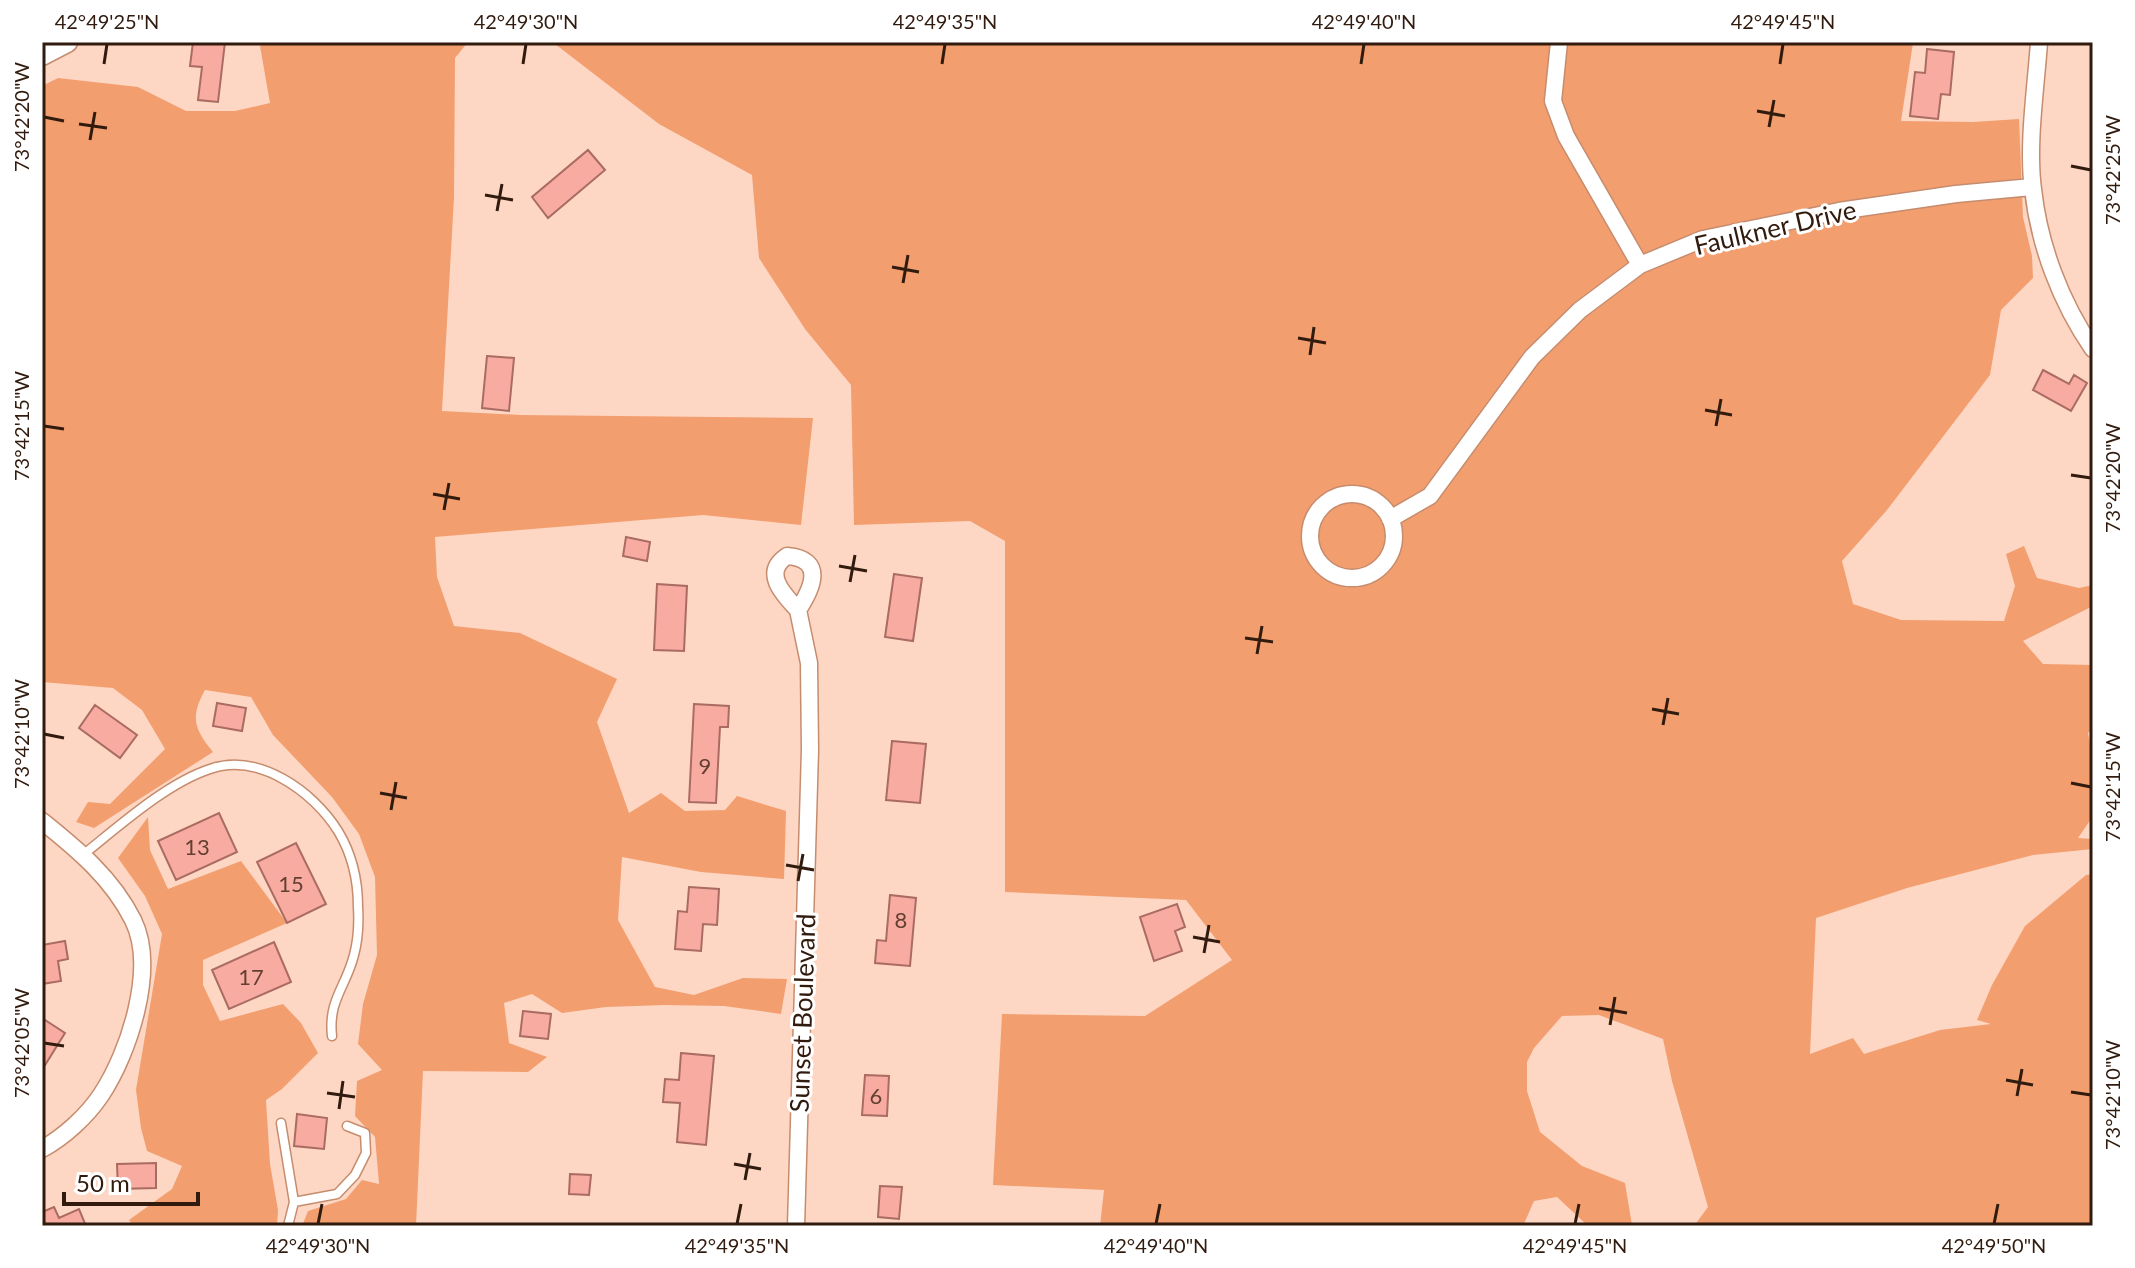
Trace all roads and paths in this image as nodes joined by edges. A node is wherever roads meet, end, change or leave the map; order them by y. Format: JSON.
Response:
{"nodes":[{"id":1,"x":67,"y":42,"type":"edge"},
{"id":2,"x":1559,"y":42,"type":"edge"},
{"id":3,"x":2039,"y":42,"type":"edge"},
{"id":4,"x":42,"y":55,"type":"edge"},
{"id":5,"x":2032,"y":187,"type":"junction"},
{"id":6,"x":1640,"y":265,"type":"junction"},
{"id":7,"x":2093,"y":349,"type":"edge"},
{"id":8,"x":1390,"y":519,"type":"junction"},
{"id":9,"x":798,"y":610,"type":"dead end"},
{"id":10,"x":42,"y":821,"type":"edge"},
{"id":11,"x":84,"y":854,"type":"junction"},
{"id":12,"x":332,"y":1036,"type":"dead end"},
{"id":13,"x":281,"y":1123,"type":"dead end"},
{"id":14,"x":347,"y":1126,"type":"dead end"},
{"id":15,"x":42,"y":1149,"type":"edge"},
{"id":16,"x":294,"y":1202,"type":"junction"},
{"id":17,"x":288,"y":1226,"type":"edge"},
{"id":18,"x":796,"y":1226,"type":"edge"}],
"edges":[{"from":1,"to":4,"type":"street"},
{"from":2,"to":6,"type":"street"},
{"from":3,"to":5,"type":"street"},
{"from":5,"to":6,"type":"street","name":"Faulkner Drive"},
{"from":5,"to":7,"type":"street"},
{"from":6,"to":8,"type":"street","name":"Faulkner Drive"},
{"from":8,"to":8,"type":"street"},
{"from":9,"to":18,"type":"street","name":"Sunset Boulevard"},
{"from":10,"to":11,"type":"street"},
{"from":11,"to":12,"type":"lane"},
{"from":11,"to":15,"type":"street"},
{"from":13,"to":16,"type":"lane"},
{"from":14,"to":16,"type":"lane"},
{"from":16,"to":17,"type":"lane"}]}
